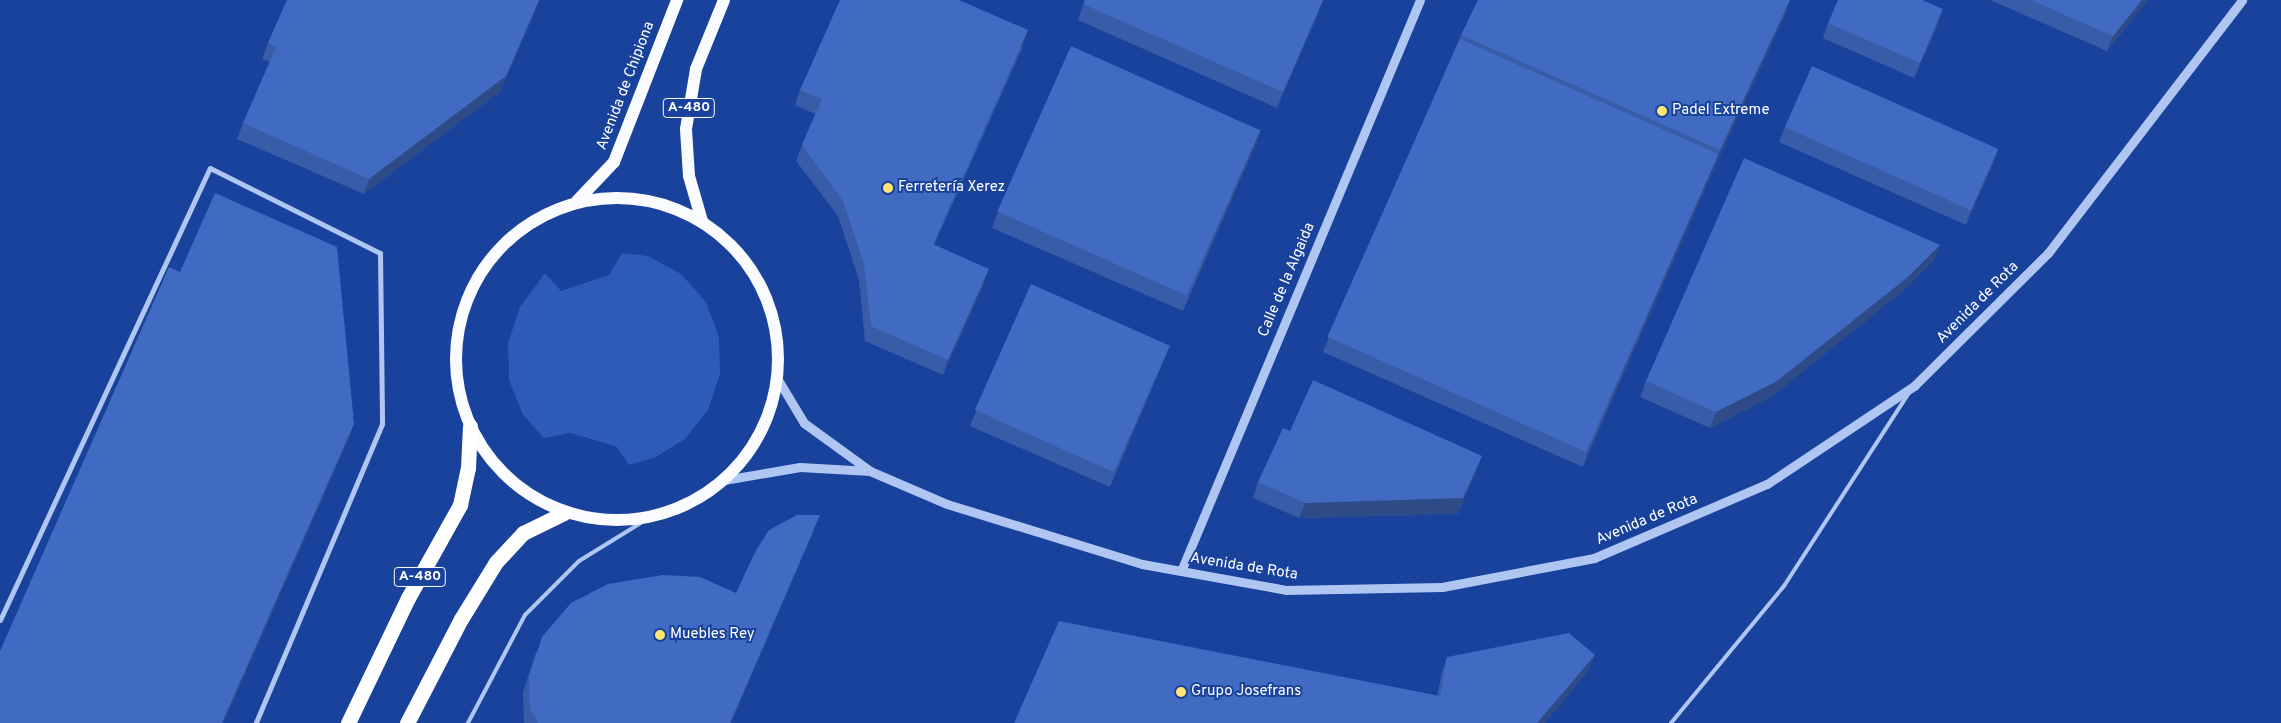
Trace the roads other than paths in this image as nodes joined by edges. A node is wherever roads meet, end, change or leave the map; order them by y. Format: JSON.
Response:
{"nodes":[{"id":1,"x":677,"y":0,"type":"edge"},
{"id":2,"x":724,"y":0,"type":"edge"},
{"id":3,"x":1420,"y":0,"type":"edge"},
{"id":4,"x":2242,"y":0,"type":"edge"},
{"id":5,"x":577,"y":201,"type":"junction"},
{"id":6,"x":702,"y":220,"type":"junction"},
{"id":7,"x":777,"y":378,"type":"junction"},
{"id":8,"x":1914,"y":386,"type":"junction"},
{"id":9,"x":470,"y":426,"type":"junction"},
{"id":10,"x":870,"y":471,"type":"junction"},
{"id":11,"x":724,"y":480,"type":"junction"},
{"id":12,"x":564,"y":512,"type":"junction"},
{"id":13,"x":649,"y":518,"type":"junction"},
{"id":14,"x":1181,"y":571,"type":"junction"},
{"id":15,"x":0,"y":620,"type":"edge"},
{"id":16,"x":256,"y":723,"type":"edge"},
{"id":17,"x":348,"y":723,"type":"edge"},
{"id":18,"x":407,"y":723,"type":"edge"},
{"id":19,"x":468,"y":723,"type":"edge"},
{"id":20,"x":1671,"y":723,"type":"edge"}],
"edges":[{"from":1,"to":5,"type":"main road","name":"Avenida de Chipiona","number":"A-480"},
{"from":2,"to":6,"type":"main road","number":"A-480"},
{"from":3,"to":14,"type":"street","name":"Calle de la Algaida"},
{"from":4,"to":8,"type":"street","name":"Avenida de Rota"},
{"from":5,"to":6,"type":"main road","number":"A-480"},
{"from":5,"to":9,"type":"main road","number":"A-480"},
{"from":6,"to":7,"type":"main road","number":"A-480"},
{"from":7,"to":10,"type":"street","name":"Avenida de Rota"},
{"from":7,"to":11,"type":"main road","number":"A-480"},
{"from":8,"to":14,"type":"street","name":"Avenida de Rota"},
{"from":8,"to":20,"type":"lane"},
{"from":9,"to":12,"type":"main road","number":"A-480"},
{"from":9,"to":17,"type":"highway","number":"A-480"},
{"from":10,"to":11,"type":"street","name":"Avenida de Rota"},
{"from":10,"to":14,"type":"street","name":"Avenida de Rota"},
{"from":11,"to":13,"type":"main road","number":"A-480"},
{"from":12,"to":13,"type":"main road","number":"A-480"},
{"from":12,"to":18,"type":"highway"},
{"from":13,"to":19,"type":"lane"},
{"from":15,"to":16,"type":"street"}]}
